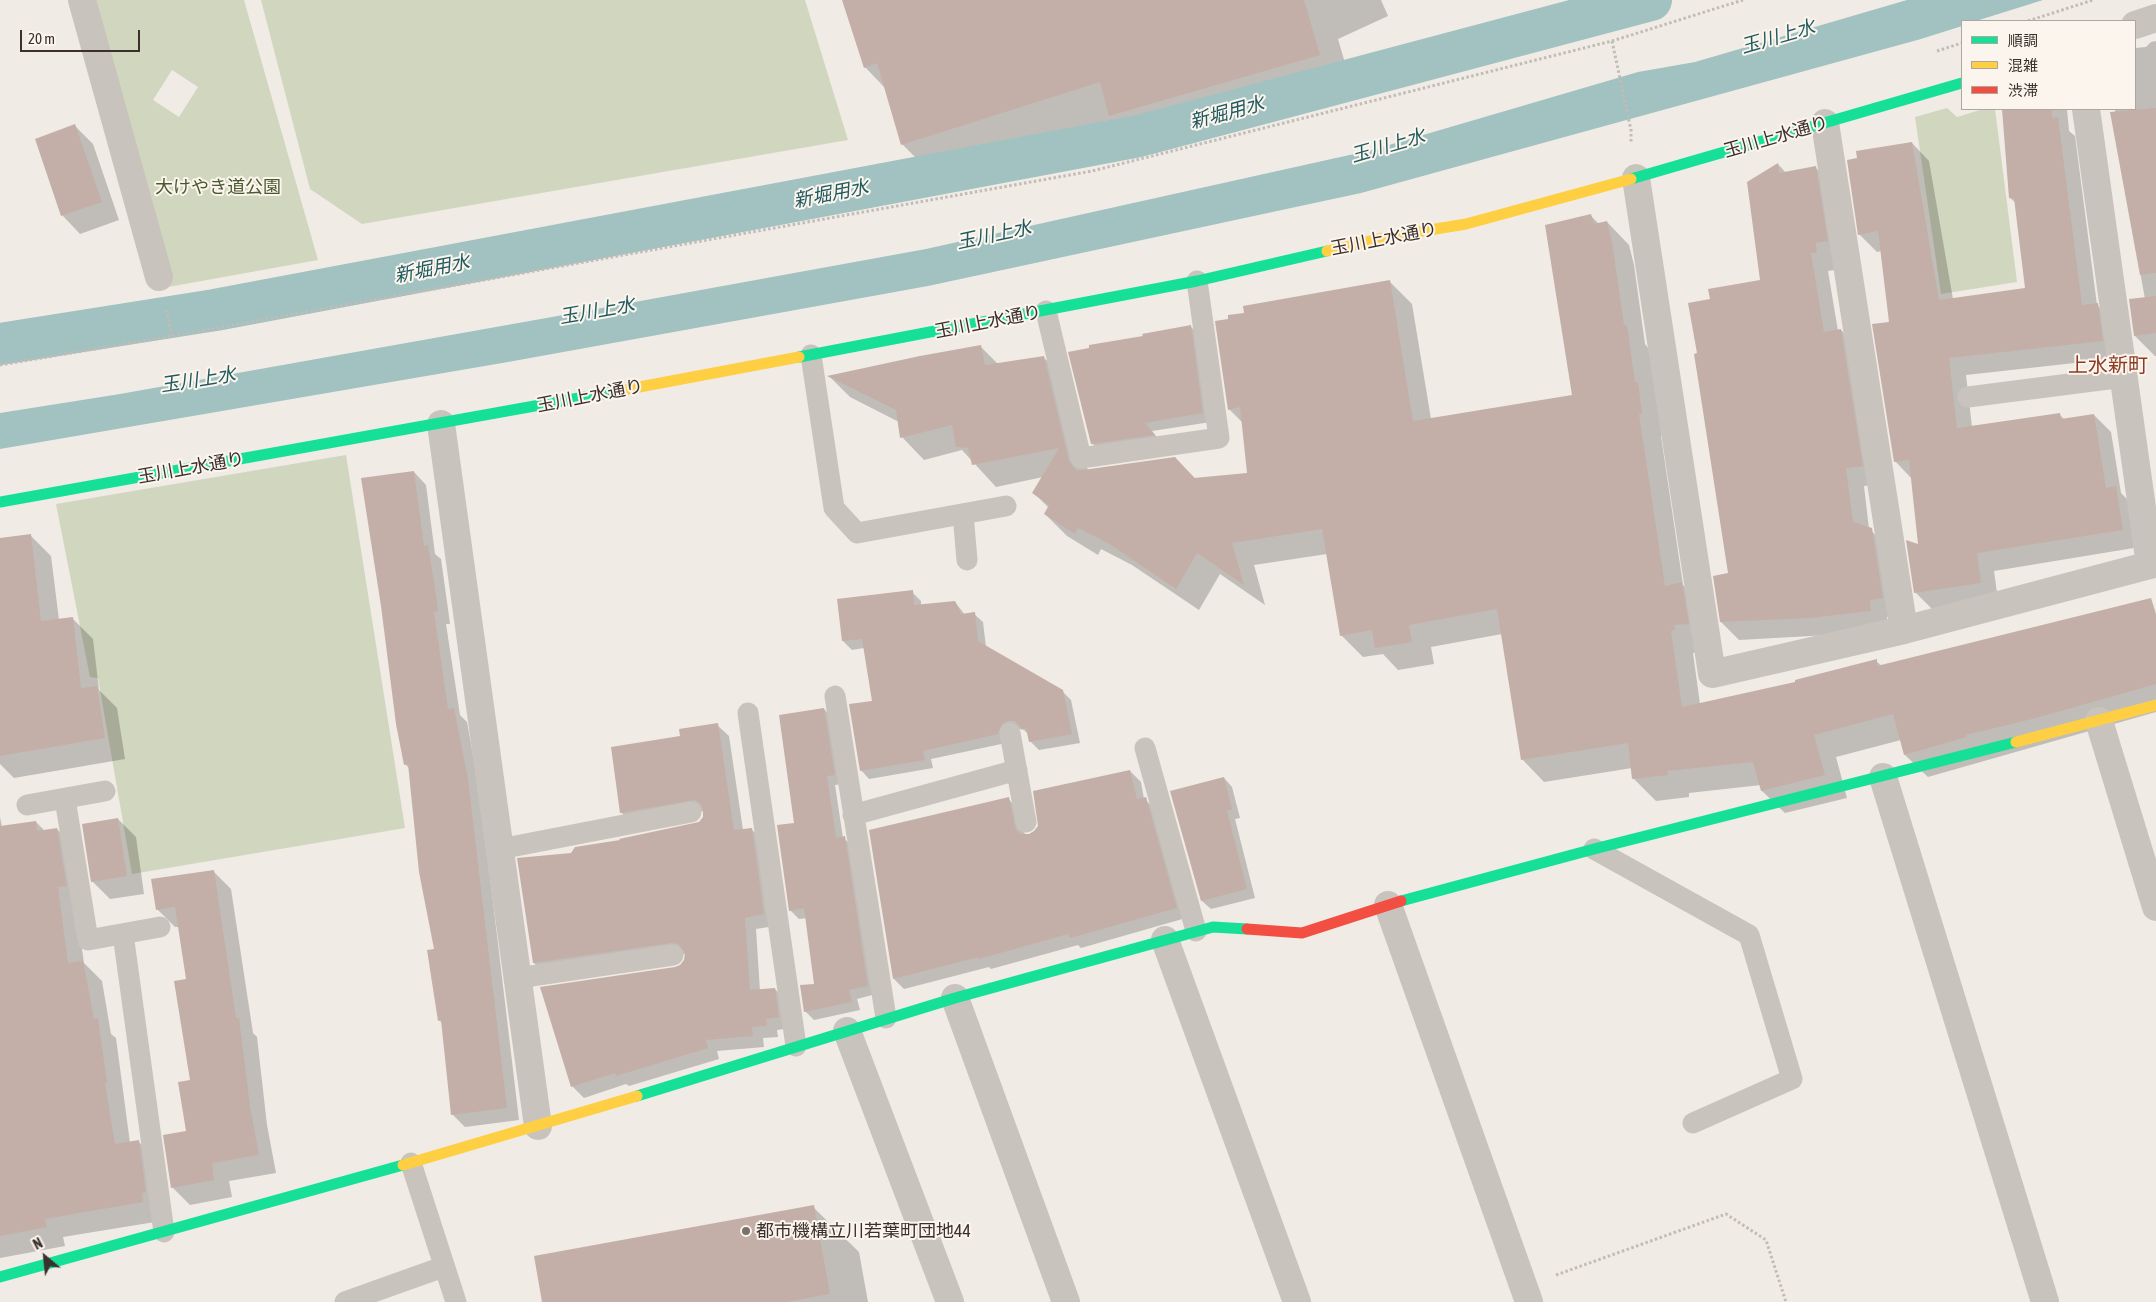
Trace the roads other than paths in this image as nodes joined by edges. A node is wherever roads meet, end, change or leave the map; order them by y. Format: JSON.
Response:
{"nodes":[{"id":1,"x":82,"y":0,"type":"edge"},
{"id":2,"x":2156,"y":18,"type":"edge"},
{"id":3,"x":2136,"y":25,"type":"edge"},
{"id":4,"x":1961,"y":83,"type":"edge"},
{"id":5,"x":2086,"y":110,"type":"edge"},
{"id":6,"x":1826,"y":123,"type":"junction"},
{"id":7,"x":1636,"y":178,"type":"junction"},
{"id":8,"x":158,"y":277,"type":"dead end"},
{"id":9,"x":1197,"y":280,"type":"junction"},
{"id":10,"x":1046,"y":311,"type":"junction"},
{"id":11,"x":811,"y":355,"type":"junction"},
{"id":12,"x":2124,"y":377,"type":"junction"},
{"id":13,"x":1968,"y":397,"type":"dead end"},
{"id":14,"x":441,"y":424,"type":"junction"},
{"id":15,"x":0,"y":502,"type":"edge"},
{"id":16,"x":1006,"y":506,"type":"dead end"},
{"id":17,"x":963,"y":514,"type":"junction"},
{"id":18,"x":967,"y":560,"type":"dead end"},
{"id":19,"x":1904,"y":630,"type":"junction"},
{"id":20,"x":835,"y":696,"type":"dead end"},
{"id":21,"x":2156,"y":705,"type":"edge"},
{"id":22,"x":748,"y":713,"type":"dead end"},
{"id":23,"x":2099,"y":721,"type":"junction"},
{"id":24,"x":1010,"y":733,"type":"dead end"},
{"id":25,"x":1145,"y":748,"type":"dead end"},
{"id":26,"x":1017,"y":770,"type":"junction"},
{"id":27,"x":1883,"y":777,"type":"junction"},
{"id":28,"x":105,"y":791,"type":"dead end"},
{"id":29,"x":65,"y":798,"type":"junction"},
{"id":30,"x":27,"y":805,"type":"dead end"},
{"id":31,"x":691,"y":812,"type":"dead end"},
{"id":32,"x":852,"y":815,"type":"junction"},
{"id":33,"x":1026,"y":822,"type":"dead end"},
{"id":34,"x":500,"y":849,"type":"junction"},
{"id":35,"x":1594,"y":849,"type":"junction"},
{"id":36,"x":1388,"y":905,"type":"junction"},
{"id":37,"x":2156,"y":907,"type":"edge"},
{"id":38,"x":160,"y":927,"type":"dead end"},
{"id":39,"x":1196,"y":931,"type":"junction"},
{"id":40,"x":123,"y":934,"type":"junction"},
{"id":41,"x":1165,"y":940,"type":"junction"},
{"id":42,"x":673,"y":955,"type":"dead end"},
{"id":43,"x":518,"y":978,"type":"junction"},
{"id":44,"x":955,"y":998,"type":"junction"},
{"id":45,"x":886,"y":1018,"type":"junction"},
{"id":46,"x":847,"y":1031,"type":"junction"},
{"id":47,"x":796,"y":1046,"type":"junction"},
{"id":48,"x":1693,"y":1123,"type":"dead end"},
{"id":49,"x":538,"y":1126,"type":"junction"},
{"id":50,"x":411,"y":1163,"type":"junction"},
{"id":51,"x":164,"y":1232,"type":"junction"},
{"id":52,"x":443,"y":1267,"type":"junction"},
{"id":53,"x":0,"y":1277,"type":"edge"},
{"id":54,"x":1526,"y":1294,"type":"edge"},
{"id":55,"x":345,"y":1302,"type":"edge"},
{"id":56,"x":456,"y":1302,"type":"edge"},
{"id":57,"x":950,"y":1302,"type":"edge"},
{"id":58,"x":1066,"y":1302,"type":"edge"},
{"id":59,"x":1297,"y":1302,"type":"edge"},
{"id":60,"x":2045,"y":1302,"type":"edge"}],
"edges":[{"from":1,"to":8,"type":"street"},
{"from":2,"to":3,"type":"street"},
{"from":4,"to":6,"type":"street","name":"玉川上水通り"},
{"from":5,"to":12,"type":"street"},
{"from":6,"to":7,"type":"street","name":"玉川上水通り"},
{"from":6,"to":19,"type":"street"},
{"from":7,"to":9,"type":"street","name":"玉川上水通り"},
{"from":7,"to":19,"type":"street"},
{"from":9,"to":10,"type":"street","name":"玉川上水通り"},
{"from":9,"to":10,"type":"lane"},
{"from":10,"to":11,"type":"street","name":"玉川上水通り"},
{"from":11,"to":14,"type":"street","name":"玉川上水通り"},
{"from":11,"to":17,"type":"lane"},
{"from":12,"to":13,"type":"lane"},
{"from":12,"to":19,"type":"street"},
{"from":14,"to":15,"type":"street","name":"玉川上水通り"},
{"from":14,"to":34,"type":"street"},
{"from":16,"to":17,"type":"lane"},
{"from":17,"to":18,"type":"lane"},
{"from":20,"to":32,"type":"lane"},
{"from":21,"to":23,"type":"street"},
{"from":22,"to":47,"type":"lane"},
{"from":23,"to":27,"type":"street"},
{"from":23,"to":37,"type":"street"},
{"from":24,"to":26,"type":"lane"},
{"from":25,"to":39,"type":"lane"},
{"from":26,"to":32,"type":"lane"},
{"from":26,"to":33,"type":"lane"},
{"from":27,"to":35,"type":"street"},
{"from":27,"to":60,"type":"street"},
{"from":28,"to":29,"type":"lane"},
{"from":29,"to":30,"type":"lane"},
{"from":29,"to":40,"type":"lane"},
{"from":31,"to":34,"type":"lane"},
{"from":32,"to":45,"type":"lane"},
{"from":34,"to":43,"type":"street"},
{"from":35,"to":36,"type":"street"},
{"from":35,"to":48,"type":"lane"},
{"from":36,"to":39,"type":"street"},
{"from":36,"to":54,"type":"street"},
{"from":38,"to":40,"type":"lane"},
{"from":39,"to":41,"type":"street"},
{"from":40,"to":51,"type":"lane"},
{"from":41,"to":44,"type":"street"},
{"from":41,"to":59,"type":"street"},
{"from":42,"to":43,"type":"lane"},
{"from":43,"to":49,"type":"street"},
{"from":44,"to":45,"type":"street"},
{"from":44,"to":58,"type":"street"},
{"from":45,"to":46,"type":"street"},
{"from":46,"to":47,"type":"street"},
{"from":46,"to":57,"type":"street"},
{"from":47,"to":49,"type":"street"},
{"from":49,"to":50,"type":"street"},
{"from":50,"to":51,"type":"street"},
{"from":50,"to":52,"type":"lane"},
{"from":51,"to":53,"type":"street"},
{"from":52,"to":55,"type":"lane"},
{"from":52,"to":56,"type":"lane"}]}
